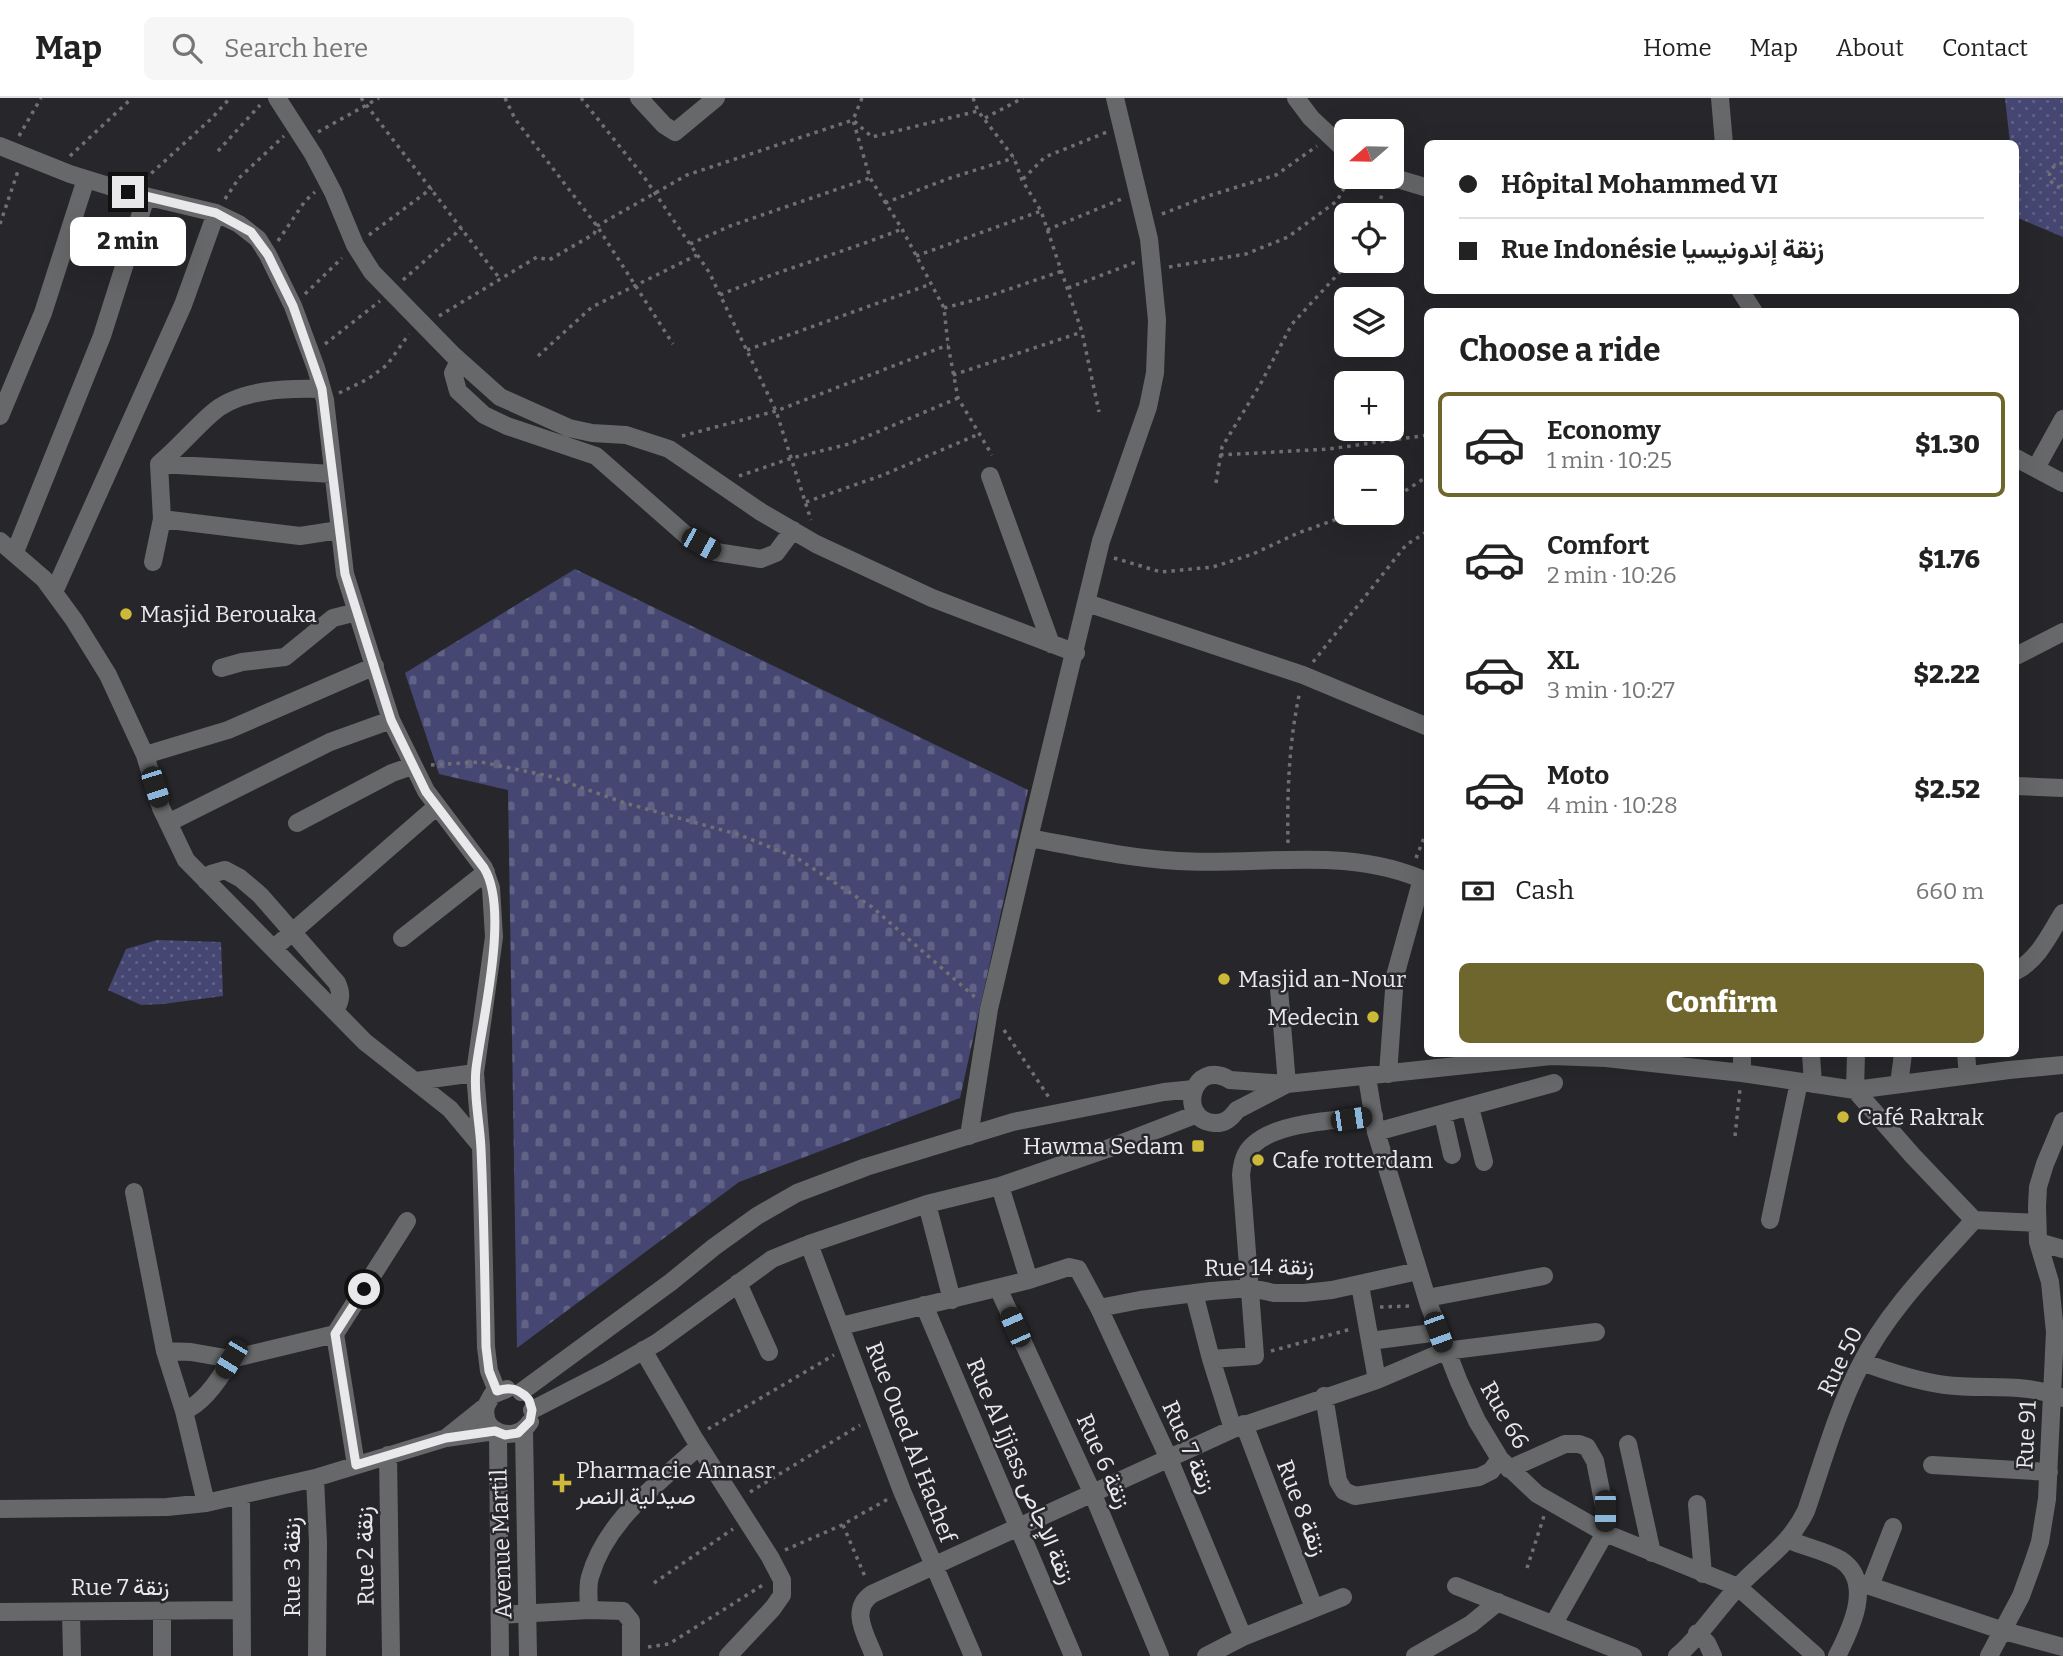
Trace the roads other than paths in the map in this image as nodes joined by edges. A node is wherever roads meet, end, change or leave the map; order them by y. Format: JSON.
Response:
{"nodes":[{"id":1,"x":277,"y":98,"type":"edge"},
{"id":2,"x":639,"y":98,"type":"edge"},
{"id":3,"x":716,"y":98,"type":"edge"},
{"id":4,"x":1115,"y":98,"type":"edge"},
{"id":5,"x":1296,"y":98,"type":"edge"},
{"id":6,"x":1720,"y":98,"type":"edge"},
{"id":7,"x":1334,"y":140,"type":"edge"},
{"id":8,"x":1724,"y":140,"type":"edge"},
{"id":9,"x":11,"y":151,"type":"edge"},
{"id":10,"x":86,"y":179,"type":"junction"},
{"id":11,"x":1404,"y":185,"type":"edge"},
{"id":12,"x":1424,"y":188,"type":"edge"},
{"id":13,"x":146,"y":197,"type":"junction"},
{"id":14,"x":216,"y":213,"type":"junction"},
{"id":15,"x":459,"y":361,"type":"junction"},
{"id":16,"x":323,"y":394,"type":"junction"},
{"id":17,"x":0,"y":416,"type":"edge"},
{"id":18,"x":2063,"y":419,"type":"edge"},
{"id":19,"x":2019,"y":460,"type":"edge"},
{"id":20,"x":159,"y":464,"type":"junction"},
{"id":21,"x":2036,"y":468,"type":"junction"},
{"id":22,"x":332,"y":474,"type":"junction"},
{"id":23,"x":990,"y":476,"type":"dead end"},
{"id":24,"x":2063,"y":483,"type":"edge"},
{"id":25,"x":163,"y":519,"type":"junction"},
{"id":26,"x":339,"y":530,"type":"junction"},
{"id":27,"x":793,"y":530,"type":"junction"},
{"id":28,"x":7,"y":547,"type":"edge"},
{"id":29,"x":153,"y":562,"type":"dead end"},
{"id":30,"x":54,"y":592,"type":"junction"},
{"id":31,"x":1087,"y":603,"type":"junction"},
{"id":32,"x":357,"y":612,"type":"junction"},
{"id":33,"x":2063,"y":632,"type":"edge"},
{"id":34,"x":1051,"y":643,"type":"junction"},
{"id":35,"x":1076,"y":653,"type":"junction"},
{"id":36,"x":2019,"y":654,"type":"edge"},
{"id":37,"x":375,"y":666,"type":"junction"},
{"id":38,"x":221,"y":668,"type":"dead end"},
{"id":39,"x":391,"y":720,"type":"junction"},
{"id":40,"x":1424,"y":725,"type":"edge"},
{"id":41,"x":145,"y":755,"type":"junction"},
{"id":42,"x":412,"y":766,"type":"junction"},
{"id":43,"x":2019,"y":786,"type":"edge"},
{"id":44,"x":2063,"y":788,"type":"edge"},
{"id":45,"x":436,"y":807,"type":"junction"},
{"id":46,"x":297,"y":822,"type":"dead end"},
{"id":47,"x":167,"y":823,"type":"junction"},
{"id":48,"x":1029,"y":838,"type":"junction"},
{"id":49,"x":486,"y":872,"type":"junction"},
{"id":50,"x":1420,"y":878,"type":"edge"},
{"id":51,"x":206,"y":881,"type":"junction"},
{"id":52,"x":2063,"y":913,"type":"edge"},
{"id":53,"x":290,"y":931,"type":"junction"},
{"id":54,"x":402,"y":938,"type":"dead end"},
{"id":55,"x":274,"y":948,"type":"junction"},
{"id":56,"x":2019,"y":969,"type":"edge"},
{"id":57,"x":1279,"y":989,"type":"dead end"},
{"id":58,"x":335,"y":1011,"type":"junction"},
{"id":59,"x":1524,"y":1057,"type":"edge"},
{"id":60,"x":1578,"y":1057,"type":"edge"},
{"id":61,"x":1742,"y":1057,"type":"edge"},
{"id":62,"x":1810,"y":1057,"type":"edge"},
{"id":63,"x":1856,"y":1057,"type":"edge"},
{"id":64,"x":1903,"y":1057,"type":"edge"},
{"id":65,"x":1966,"y":1057,"type":"edge"},
{"id":66,"x":1445,"y":1060,"type":"edge"},
{"id":67,"x":2008,"y":1062,"type":"edge"},
{"id":68,"x":2063,"y":1065,"type":"edge"},
{"id":69,"x":475,"y":1073,"type":"junction"},
{"id":70,"x":1742,"y":1073,"type":"junction"},
{"id":71,"x":1388,"y":1074,"type":"junction"},
{"id":72,"x":1968,"y":1075,"type":"junction"},
{"id":73,"x":1367,"y":1077,"type":"junction"},
{"id":74,"x":1230,"y":1080,"type":"junction"},
{"id":75,"x":416,"y":1081,"type":"junction"},
{"id":76,"x":1554,"y":1083,"type":"dead end"},
{"id":77,"x":1806,"y":1083,"type":"junction"},
{"id":78,"x":1287,"y":1084,"type":"junction"},
{"id":79,"x":1899,"y":1084,"type":"junction"},
{"id":80,"x":1194,"y":1089,"type":"junction"},
{"id":81,"x":1855,"y":1090,"type":"junction"},
{"id":82,"x":1470,"y":1107,"type":"junction"},
{"id":83,"x":1237,"y":1110,"type":"junction"},
{"id":84,"x":1197,"y":1114,"type":"junction"},
{"id":85,"x":1443,"y":1115,"type":"junction"},
{"id":86,"x":2063,"y":1121,"type":"edge"},
{"id":87,"x":1375,"y":1124,"type":"junction"},
{"id":88,"x":970,"y":1136,"type":"junction"},
{"id":89,"x":481,"y":1146,"type":"junction"},
{"id":90,"x":1452,"y":1154,"type":"dead end"},
{"id":91,"x":1484,"y":1161,"type":"dead end"},
{"id":92,"x":1000,"y":1186,"type":"junction"},
{"id":93,"x":134,"y":1192,"type":"dead end"},
{"id":94,"x":927,"y":1204,"type":"junction"},
{"id":95,"x":2037,"y":1215,"type":"junction"},
{"id":96,"x":1770,"y":1220,"type":"dead end"},
{"id":97,"x":1974,"y":1220,"type":"junction"},
{"id":98,"x":407,"y":1221,"type":"dead end"},
{"id":99,"x":2038,"y":1242,"type":"junction"},
{"id":100,"x":809,"y":1244,"type":"junction"},
{"id":101,"x":2063,"y":1249,"type":"edge"},
{"id":102,"x":1419,"y":1271,"type":"junction"},
{"id":103,"x":1544,"y":1276,"type":"dead end"},
{"id":104,"x":1029,"y":1280,"type":"junction"},
{"id":105,"x":738,"y":1283,"type":"junction"},
{"id":106,"x":1360,"y":1285,"type":"junction"},
{"id":107,"x":2057,"y":1285,"type":"edge"},
{"id":108,"x":998,"y":1288,"type":"junction"},
{"id":109,"x":1251,"y":1288,"type":"junction"},
{"id":110,"x":1194,"y":1293,"type":"junction"},
{"id":111,"x":952,"y":1300,"type":"junction"},
{"id":112,"x":1428,"y":1301,"type":"junction"},
{"id":113,"x":925,"y":1305,"type":"junction"},
{"id":114,"x":1099,"y":1308,"type":"junction"},
{"id":115,"x":1367,"y":1324,"type":"junction"},
{"id":116,"x":841,"y":1326,"type":"junction"},
{"id":117,"x":1438,"y":1332,"type":"junction"},
{"id":118,"x":1596,"y":1332,"type":"dead end"},
{"id":119,"x":335,"y":1334,"type":"junction"},
{"id":120,"x":165,"y":1350,"type":"junction"},
{"id":121,"x":643,"y":1350,"type":"junction"},
{"id":122,"x":1445,"y":1351,"type":"junction"},
{"id":123,"x":769,"y":1352,"type":"dead end"},
{"id":124,"x":231,"y":1359,"type":"junction"},
{"id":125,"x":1211,"y":1359,"type":"junction"},
{"id":126,"x":1862,"y":1362,"type":"junction"},
{"id":127,"x":1377,"y":1380,"type":"junction"},
{"id":128,"x":521,"y":1392,"type":"junction"},
{"id":129,"x":1324,"y":1396,"type":"junction"},
{"id":130,"x":2058,"y":1396,"type":"edge"},
{"id":131,"x":492,"y":1399,"type":"junction"},
{"id":132,"x":532,"y":1410,"type":"junction"},
{"id":133,"x":184,"y":1411,"type":"junction"},
{"id":134,"x":1239,"y":1426,"type":"junction"},
{"id":135,"x":524,"y":1430,"type":"junction"},
{"id":136,"x":497,"y":1432,"type":"junction"},
{"id":137,"x":446,"y":1438,"type":"junction"},
{"id":138,"x":697,"y":1442,"type":"junction"},
{"id":139,"x":1628,"y":1444,"type":"dead end"},
{"id":140,"x":2056,"y":1450,"type":"edge"},
{"id":141,"x":388,"y":1455,"type":"junction"},
{"id":142,"x":1169,"y":1459,"type":"junction"},
{"id":143,"x":1504,"y":1464,"type":"junction"},
{"id":144,"x":356,"y":1465,"type":"junction"},
{"id":145,"x":1932,"y":1465,"type":"dead end"},
{"id":146,"x":2049,"y":1472,"type":"junction"},
{"id":147,"x":316,"y":1478,"type":"junction"},
{"id":148,"x":1092,"y":1492,"type":"junction"},
{"id":149,"x":241,"y":1497,"type":"junction"},
{"id":150,"x":2055,"y":1500,"type":"edge"},
{"id":151,"x":205,"y":1503,"type":"junction"},
{"id":152,"x":1697,"y":1504,"type":"dead end"},
{"id":153,"x":0,"y":1509,"type":"edge"},
{"id":154,"x":1017,"y":1527,"type":"junction"},
{"id":155,"x":1893,"y":1527,"type":"dead end"},
{"id":156,"x":1605,"y":1533,"type":"junction"},
{"id":157,"x":1789,"y":1540,"type":"junction"},
{"id":158,"x":1652,"y":1553,"type":"junction"},
{"id":159,"x":933,"y":1567,"type":"junction"},
{"id":160,"x":1703,"y":1574,"type":"junction"},
{"id":161,"x":1864,"y":1584,"type":"junction"},
{"id":162,"x":1456,"y":1586,"type":"dead end"},
{"id":163,"x":1738,"y":1587,"type":"junction"},
{"id":164,"x":1343,"y":1597,"type":"dead end"},
{"id":165,"x":1498,"y":1602,"type":"junction"},
{"id":166,"x":1314,"y":1608,"type":"junction"},
{"id":167,"x":241,"y":1610,"type":"junction"},
{"id":168,"x":589,"y":1610,"type":"junction"},
{"id":169,"x":162,"y":1611,"type":"junction"},
{"id":170,"x":0,"y":1612,"type":"edge"},
{"id":171,"x":71,"y":1612,"type":"junction"},
{"id":172,"x":500,"y":1615,"type":"junction"},
{"id":173,"x":528,"y":1615,"type":"junction"},
{"id":174,"x":1554,"y":1623,"type":"junction"},
{"id":175,"x":2004,"y":1631,"type":"junction"},
{"id":176,"x":1698,"y":1633,"type":"junction"},
{"id":177,"x":1243,"y":1637,"type":"junction"},
{"id":178,"x":2063,"y":1647,"type":"edge"},
{"id":179,"x":631,"y":1650,"type":"edge"},
{"id":180,"x":72,"y":1656,"type":"edge"},
{"id":181,"x":162,"y":1656,"type":"edge"},
{"id":182,"x":242,"y":1656,"type":"edge"},
{"id":183,"x":317,"y":1656,"type":"edge"},
{"id":184,"x":391,"y":1656,"type":"edge"},
{"id":185,"x":500,"y":1656,"type":"edge"},
{"id":186,"x":528,"y":1656,"type":"edge"},
{"id":187,"x":728,"y":1656,"type":"edge"},
{"id":188,"x":874,"y":1656,"type":"edge"},
{"id":189,"x":972,"y":1656,"type":"edge"},
{"id":190,"x":1073,"y":1656,"type":"edge"},
{"id":191,"x":1160,"y":1656,"type":"edge"},
{"id":192,"x":1206,"y":1656,"type":"edge"},
{"id":193,"x":1415,"y":1656,"type":"edge"},
{"id":194,"x":1633,"y":1656,"type":"edge"},
{"id":195,"x":1677,"y":1656,"type":"edge"},
{"id":196,"x":1713,"y":1656,"type":"edge"},
{"id":197,"x":1816,"y":1656,"type":"edge"},
{"id":198,"x":1837,"y":1656,"type":"edge"},
{"id":199,"x":1989,"y":1656,"type":"edge"}],
"edges":[{"from":1,"to":15,"type":"street"},
{"from":2,"to":3,"type":"street"},
{"from":4,"to":31,"type":"street"},
{"from":5,"to":7,"type":"street"},
{"from":6,"to":8,"type":"street"},
{"from":9,"to":10,"type":"street"},
{"from":10,"to":13,"type":"street"},
{"from":10,"to":17,"type":"street"},
{"from":11,"to":12,"type":"street"},
{"from":13,"to":14,"type":"street"},
{"from":13,"to":28,"type":"street"},
{"from":14,"to":16,"type":"street"},
{"from":14,"to":30,"type":"street"},
{"from":15,"to":27,"type":"street"},
{"from":15,"to":27,"type":"street"},
{"from":16,"to":20,"type":"street"},
{"from":16,"to":22,"type":"street"},
{"from":18,"to":21,"type":"street"},
{"from":19,"to":21,"type":"street"},
{"from":20,"to":22,"type":"street"},
{"from":20,"to":25,"type":"street"},
{"from":21,"to":24,"type":"street"},
{"from":22,"to":26,"type":"street"},
{"from":23,"to":34,"type":"street"},
{"from":25,"to":26,"type":"street"},
{"from":25,"to":29,"type":"street"},
{"from":26,"to":32,"type":"street"},
{"from":27,"to":34,"type":"street"},
{"from":28,"to":30,"type":"street"},
{"from":30,"to":41,"type":"street"},
{"from":31,"to":35,"type":"street"},
{"from":31,"to":40,"type":"street"},
{"from":32,"to":37,"type":"street"},
{"from":32,"to":38,"type":"street"},
{"from":33,"to":36,"type":"street"},
{"from":34,"to":35,"type":"street"},
{"from":35,"to":48,"type":"street"},
{"from":37,"to":39,"type":"street"},
{"from":37,"to":41,"type":"street"},
{"from":39,"to":42,"type":"street"},
{"from":39,"to":47,"type":"street"},
{"from":41,"to":47,"type":"street"},
{"from":42,"to":45,"type":"street"},
{"from":42,"to":46,"type":"street"},
{"from":43,"to":44,"type":"street"},
{"from":45,"to":49,"type":"street"},
{"from":45,"to":53,"type":"street"},
{"from":47,"to":51,"type":"street"},
{"from":48,"to":50,"type":"street"},
{"from":48,"to":88,"type":"street"},
{"from":49,"to":54,"type":"street"},
{"from":49,"to":69,"type":"street"},
{"from":50,"to":71,"type":"street"},
{"from":51,"to":53,"type":"street"},
{"from":51,"to":55,"type":"street"},
{"from":52,"to":56,"type":"street"},
{"from":53,"to":55,"type":"street"},
{"from":53,"to":58,"type":"street"},
{"from":55,"to":58,"type":"street"},
{"from":57,"to":78,"type":"street"},
{"from":58,"to":75,"type":"street"},
{"from":59,"to":66,"type":"street"},
{"from":60,"to":70,"type":"street"},
{"from":61,"to":70,"type":"street"},
{"from":62,"to":77,"type":"street"},
{"from":63,"to":81,"type":"street"},
{"from":64,"to":79,"type":"street"},
{"from":65,"to":72,"type":"street"},
{"from":66,"to":71,"type":"street"},
{"from":67,"to":68,"type":"street"},
{"from":67,"to":72,"type":"street"},
{"from":69,"to":75,"type":"street"},
{"from":69,"to":89,"type":"street"},
{"from":70,"to":77,"type":"street"},
{"from":71,"to":73,"type":"street"},
{"from":72,"to":79,"type":"street"},
{"from":73,"to":78,"type":"street"},
{"from":73,"to":87,"type":"street","name":"Rue 66"},
{"from":74,"to":78,"type":"street"},
{"from":74,"to":80,"type":"street"},
{"from":74,"to":83,"type":"street"},
{"from":75,"to":89,"type":"street"},
{"from":76,"to":82,"type":"street"},
{"from":77,"to":81,"type":"street"},
{"from":77,"to":96,"type":"street"},
{"from":78,"to":83,"type":"street"},
{"from":79,"to":81,"type":"street"},
{"from":80,"to":84,"type":"street"},
{"from":80,"to":88,"type":"street"},
{"from":81,"to":97,"type":"street"},
{"from":82,"to":85,"type":"street"},
{"from":82,"to":91,"type":"street"},
{"from":83,"to":84,"type":"street"},
{"from":84,"to":92,"type":"street"},
{"from":85,"to":87,"type":"street"},
{"from":85,"to":90,"type":"street"},
{"from":86,"to":95,"type":"street","name":"Rue 91"},
{"from":87,"to":102,"type":"street","name":"Rue 66"},
{"from":87,"to":109,"type":"street"},
{"from":88,"to":128,"type":"street"},
{"from":89,"to":131,"type":"street"},
{"from":92,"to":94,"type":"street"},
{"from":92,"to":104,"type":"street"},
{"from":93,"to":120,"type":"street"},
{"from":94,"to":100,"type":"street"},
{"from":94,"to":111,"type":"street"},
{"from":95,"to":97,"type":"street"},
{"from":95,"to":99,"type":"street","name":"Rue 91"},
{"from":97,"to":126,"type":"street","name":"Rue 50"},
{"from":98,"to":119,"type":"street"},
{"from":99,"to":101,"type":"street"},
{"from":99,"to":107,"type":"street","name":"Rue 91"},
{"from":100,"to":105,"type":"street"},
{"from":100,"to":116,"type":"street","name":"Rue Oued Al Hachef"},
{"from":102,"to":106,"type":"street","name":"Rue 14 زنقة"},
{"from":102,"to":112,"type":"street","name":"Rue 66"},
{"from":103,"to":112,"type":"street"},
{"from":104,"to":108,"type":"street"},
{"from":104,"to":114,"type":"street","name":"Rue 7 زنقة"},
{"from":105,"to":121,"type":"street"},
{"from":105,"to":123,"type":"street"},
{"from":106,"to":109,"type":"street","name":"Rue 14 زنقة"},
{"from":106,"to":115,"type":"street"},
{"from":107,"to":130,"type":"street","name":"Rue 91"},
{"from":108,"to":111,"type":"street"},
{"from":108,"to":148,"type":"street","name":"Rue 6 زنقة"},
{"from":109,"to":110,"type":"street","name":"Rue 14 زنقة"},
{"from":109,"to":125,"type":"street"},
{"from":110,"to":114,"type":"street","name":"Rue 14 زنقة"},
{"from":110,"to":125,"type":"street","name":"Rue 8 زنقة"},
{"from":111,"to":113,"type":"street"},
{"from":112,"to":117,"type":"street","name":"Rue 66"},
{"from":113,"to":116,"type":"street"},
{"from":113,"to":154,"type":"street","name":"Rue Al Ijjass زنقة الإجاص"},
{"from":114,"to":142,"type":"street","name":"Rue 7 زنقة"},
{"from":115,"to":117,"type":"street"},
{"from":115,"to":127,"type":"street"},
{"from":116,"to":159,"type":"street","name":"Rue Oued Al Hachef"},
{"from":117,"to":122,"type":"street","name":"Rue 66"},
{"from":118,"to":122,"type":"street"},
{"from":119,"to":124,"type":"street"},
{"from":119,"to":144,"type":"street"},
{"from":120,"to":124,"type":"street"},
{"from":120,"to":133,"type":"street"},
{"from":121,"to":132,"type":"street"},
{"from":121,"to":138,"type":"street"},
{"from":122,"to":127,"type":"street"},
{"from":122,"to":143,"type":"street","name":"Rue 66"},
{"from":124,"to":133,"type":"street"},
{"from":125,"to":134,"type":"street","name":"Rue 8 زنقة"},
{"from":126,"to":130,"type":"street"},
{"from":126,"to":157,"type":"street","name":"Rue 50"},
{"from":127,"to":129,"type":"street"},
{"from":128,"to":131,"type":"street"},
{"from":128,"to":132,"type":"street"},
{"from":129,"to":134,"type":"street"},
{"from":129,"to":143,"type":"street"},
{"from":130,"to":140,"type":"street","name":"Rue 91"},
{"from":131,"to":136,"type":"street"},
{"from":131,"to":137,"type":"street"},
{"from":132,"to":135,"type":"street"},
{"from":133,"to":151,"type":"street"},
{"from":134,"to":142,"type":"street"},
{"from":134,"to":166,"type":"street","name":"Rue 8 زنقة"},
{"from":135,"to":136,"type":"street"},
{"from":135,"to":173,"type":"street","name":"Avenue Martil"},
{"from":136,"to":137,"type":"street"},
{"from":136,"to":172,"type":"street","name":"Avenue Martil"},
{"from":137,"to":141,"type":"street"},
{"from":138,"to":168,"type":"street"},
{"from":138,"to":187,"type":"street"},
{"from":139,"to":158,"type":"street"},
{"from":140,"to":146,"type":"street","name":"Rue 91"},
{"from":141,"to":144,"type":"street"},
{"from":141,"to":184,"type":"street","name":"Rue 2 زنقة"},
{"from":142,"to":148,"type":"street"},
{"from":142,"to":177,"type":"street","name":"Rue 7 زنقة"},
{"from":143,"to":156,"type":"street","name":"Rue 66"},
{"from":143,"to":156,"type":"street"},
{"from":144,"to":147,"type":"street"},
{"from":145,"to":146,"type":"street"},
{"from":146,"to":150,"type":"street","name":"Rue 91"},
{"from":147,"to":149,"type":"street"},
{"from":147,"to":183,"type":"street","name":"Rue 3 زنقة"},
{"from":148,"to":154,"type":"street"},
{"from":148,"to":191,"type":"street","name":"Rue 6 زنقة"},
{"from":149,"to":151,"type":"street"},
{"from":149,"to":167,"type":"street"},
{"from":150,"to":175,"type":"street","name":"Rue 91"},
{"from":151,"to":153,"type":"street"},
{"from":152,"to":160,"type":"street"},
{"from":154,"to":159,"type":"street"},
{"from":154,"to":190,"type":"street","name":"Rue Al Ijjass زنقة الإجاص"},
{"from":155,"to":161,"type":"street"},
{"from":156,"to":158,"type":"street","name":"Rue 66"},
{"from":156,"to":174,"type":"street"},
{"from":157,"to":161,"type":"street"},
{"from":157,"to":163,"type":"street","name":"Rue 50"},
{"from":158,"to":160,"type":"street","name":"Rue 66"},
{"from":159,"to":188,"type":"street"},
{"from":159,"to":189,"type":"street","name":"Rue Oued Al Hachef"},
{"from":160,"to":163,"type":"street","name":"Rue 66"},
{"from":161,"to":175,"type":"street"},
{"from":161,"to":198,"type":"street"},
{"from":162,"to":165,"type":"street"},
{"from":163,"to":176,"type":"street","name":"Rue 50"},
{"from":163,"to":197,"type":"street","name":"Rue 66"},
{"from":164,"to":166,"type":"street"},
{"from":165,"to":174,"type":"street"},
{"from":165,"to":193,"type":"street"},
{"from":166,"to":177,"type":"street"},
{"from":167,"to":169,"type":"street","name":"Rue 7 زنقة"},
{"from":167,"to":182,"type":"street"},
{"from":168,"to":173,"type":"street"},
{"from":168,"to":179,"type":"street"},
{"from":169,"to":171,"type":"street","name":"Rue 7 زنقة"},
{"from":169,"to":181,"type":"street"},
{"from":170,"to":171,"type":"street","name":"Rue 7 زنقة"},
{"from":171,"to":180,"type":"street"},
{"from":172,"to":173,"type":"street"},
{"from":172,"to":185,"type":"street","name":"Avenue Martil"},
{"from":173,"to":186,"type":"street","name":"Avenue Martil"},
{"from":174,"to":194,"type":"street"},
{"from":175,"to":178,"type":"street"},
{"from":175,"to":199,"type":"street","name":"Rue 91"},
{"from":176,"to":195,"type":"street","name":"Rue 50"},
{"from":176,"to":196,"type":"street"},
{"from":177,"to":192,"type":"street"}]}
